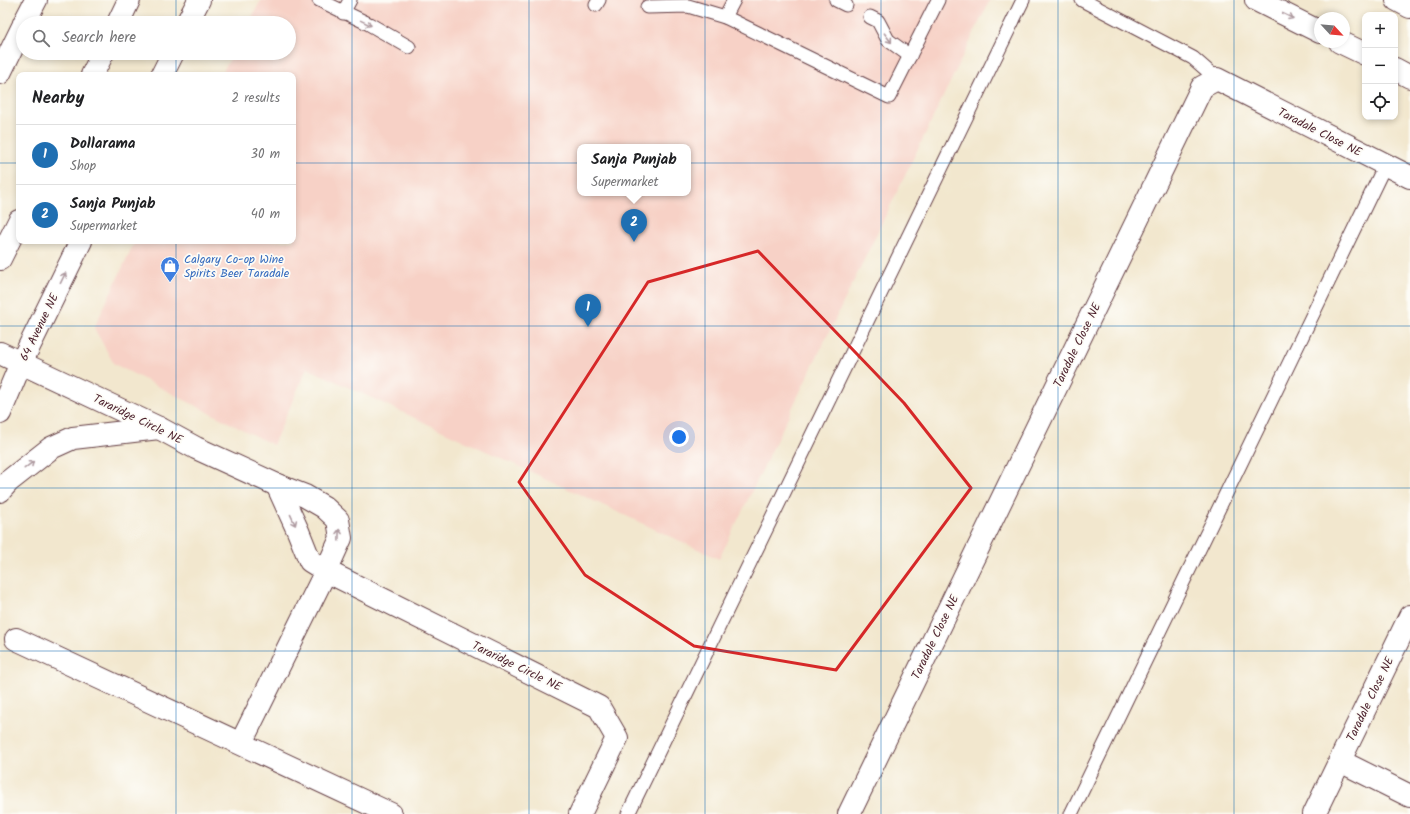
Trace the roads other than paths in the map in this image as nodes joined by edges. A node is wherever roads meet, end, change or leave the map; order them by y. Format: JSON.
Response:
{"nodes":[{"id":1,"x":36,"y":0,"type":"edge"},
{"id":2,"x":129,"y":0,"type":"edge"},
{"id":3,"x":199,"y":0,"type":"edge"},
{"id":4,"x":319,"y":0,"type":"edge"},
{"id":5,"x":350,"y":0,"type":"edge"},
{"id":6,"x":734,"y":0,"type":"edge"},
{"id":7,"x":938,"y":0,"type":"edge"},
{"id":8,"x":1024,"y":0,"type":"edge"},
{"id":9,"x":1082,"y":0,"type":"edge"},
{"id":10,"x":1256,"y":0,"type":"edge"},
{"id":11,"x":1396,"y":0,"type":"edge"},
{"id":12,"x":647,"y":7,"type":"dead end"},
{"id":13,"x":1410,"y":7,"type":"edge"},
{"id":14,"x":343,"y":13,"type":"junction"},
{"id":15,"x":28,"y":16,"type":"edge"},
{"id":16,"x":121,"y":16,"type":"edge"},
{"id":17,"x":191,"y":16,"type":"edge"},
{"id":18,"x":725,"y":17,"type":"junction"},
{"id":19,"x":870,"y":17,"type":"dead end"},
{"id":20,"x":1314,"y":29,"type":"edge"},
{"id":21,"x":16,"y":40,"type":"edge"},
{"id":22,"x":409,"y":47,"type":"dead end"},
{"id":23,"x":1350,"y":47,"type":"edge"},
{"id":24,"x":1362,"y":53,"type":"edge"},
{"id":25,"x":910,"y":56,"type":"junction"},
{"id":26,"x":100,"y":60,"type":"edge"},
{"id":27,"x":170,"y":60,"type":"edge"},
{"id":28,"x":1398,"y":71,"type":"edge"},
{"id":29,"x":0,"y":72,"type":"edge"},
{"id":30,"x":94,"y":72,"type":"edge"},
{"id":31,"x":164,"y":72,"type":"edge"},
{"id":32,"x":1410,"y":77,"type":"edge"},
{"id":33,"x":1217,"y":79,"type":"junction"},
{"id":34,"x":1385,"y":165,"type":"junction"},
{"id":35,"x":1410,"y":177,"type":"edge"},
{"id":36,"x":16,"y":227,"type":"edge"},
{"id":37,"x":80,"y":244,"type":"edge"},
{"id":38,"x":0,"y":259,"type":"edge"},
{"id":39,"x":0,"y":353,"type":"edge"},
{"id":40,"x":21,"y":363,"type":"junction"},
{"id":41,"x":0,"y":413,"type":"edge"},
{"id":42,"x":159,"y":428,"type":"junction"},
{"id":43,"x":277,"y":485,"type":"junction"},
{"id":44,"x":0,"y":492,"type":"edge"},
{"id":45,"x":326,"y":571,"type":"junction"},
{"id":46,"x":1410,"y":616,"type":"edge"},
{"id":47,"x":16,"y":639,"type":"dead end"},
{"id":48,"x":241,"y":743,"type":"junction"},
{"id":49,"x":1340,"y":761,"type":"junction"},
{"id":50,"x":1410,"y":796,"type":"edge"},
{"id":51,"x":391,"y":814,"type":"edge"},
{"id":52,"x":580,"y":814,"type":"edge"},
{"id":53,"x":628,"y":814,"type":"edge"},
{"id":54,"x":850,"y":814,"type":"edge"},
{"id":55,"x":1071,"y":814,"type":"edge"},
{"id":56,"x":1314,"y":814,"type":"edge"}],
"edges":[{"from":1,"to":15,"type":"street"},
{"from":2,"to":16,"type":"street"},
{"from":3,"to":17,"type":"street"},
{"from":4,"to":14,"type":"lane"},
{"from":5,"to":14,"type":"lane"},
{"from":6,"to":18,"type":"lane"},
{"from":7,"to":25,"type":"lane"},
{"from":8,"to":53,"type":"lane"},
{"from":9,"to":33,"type":"lane"},
{"from":10,"to":20,"type":"street","one_way":true},
{"from":11,"to":13,"type":"street"},
{"from":12,"to":18,"type":"lane"},
{"from":14,"to":22,"type":"lane","one_way":true},
{"from":18,"to":25,"type":"lane"},
{"from":19,"to":25,"type":"lane","one_way":true},
{"from":21,"to":29,"type":"street"},
{"from":23,"to":24,"type":"street"},
{"from":26,"to":30,"type":"street"},
{"from":27,"to":31,"type":"street"},
{"from":28,"to":32,"type":"street"},
{"from":33,"to":34,"type":"street","name":"Taradale Close NE"},
{"from":33,"to":54,"type":"street","name":"Taradale Close NE"},
{"from":34,"to":35,"type":"street","name":"Taradale Close NE"},
{"from":34,"to":55,"type":"lane"},
{"from":36,"to":38,"type":"street"},
{"from":40,"to":37,"type":"street","name":"64 Avenue NE","one_way":true},
{"from":39,"to":40,"type":"street","name":"Tararidge Circle NE"},
{"from":40,"to":41,"type":"street","name":"64 Avenue NE"},
{"from":40,"to":42,"type":"street","name":"Tararidge Circle NE"},
{"from":42,"to":43,"type":"street","name":"Tararidge Circle NE"},
{"from":44,"to":42,"type":"street","one_way":true},
{"from":43,"to":45,"type":"street","name":"Tararidge Circle NE","one_way":true},
{"from":45,"to":43,"type":"street","name":"Tararidge Circle NE","one_way":true},
{"from":45,"to":48,"type":"street","name":"Tararidge Circle NE"},
{"from":45,"to":52,"type":"street","name":"Tararidge Circle NE"},
{"from":46,"to":49,"type":"street","name":"Taradale Close NE"},
{"from":47,"to":48,"type":"street"},
{"from":48,"to":51,"type":"street"},
{"from":49,"to":50,"type":"street"},
{"from":49,"to":56,"type":"street","name":"Taradale Close NE"}]}
